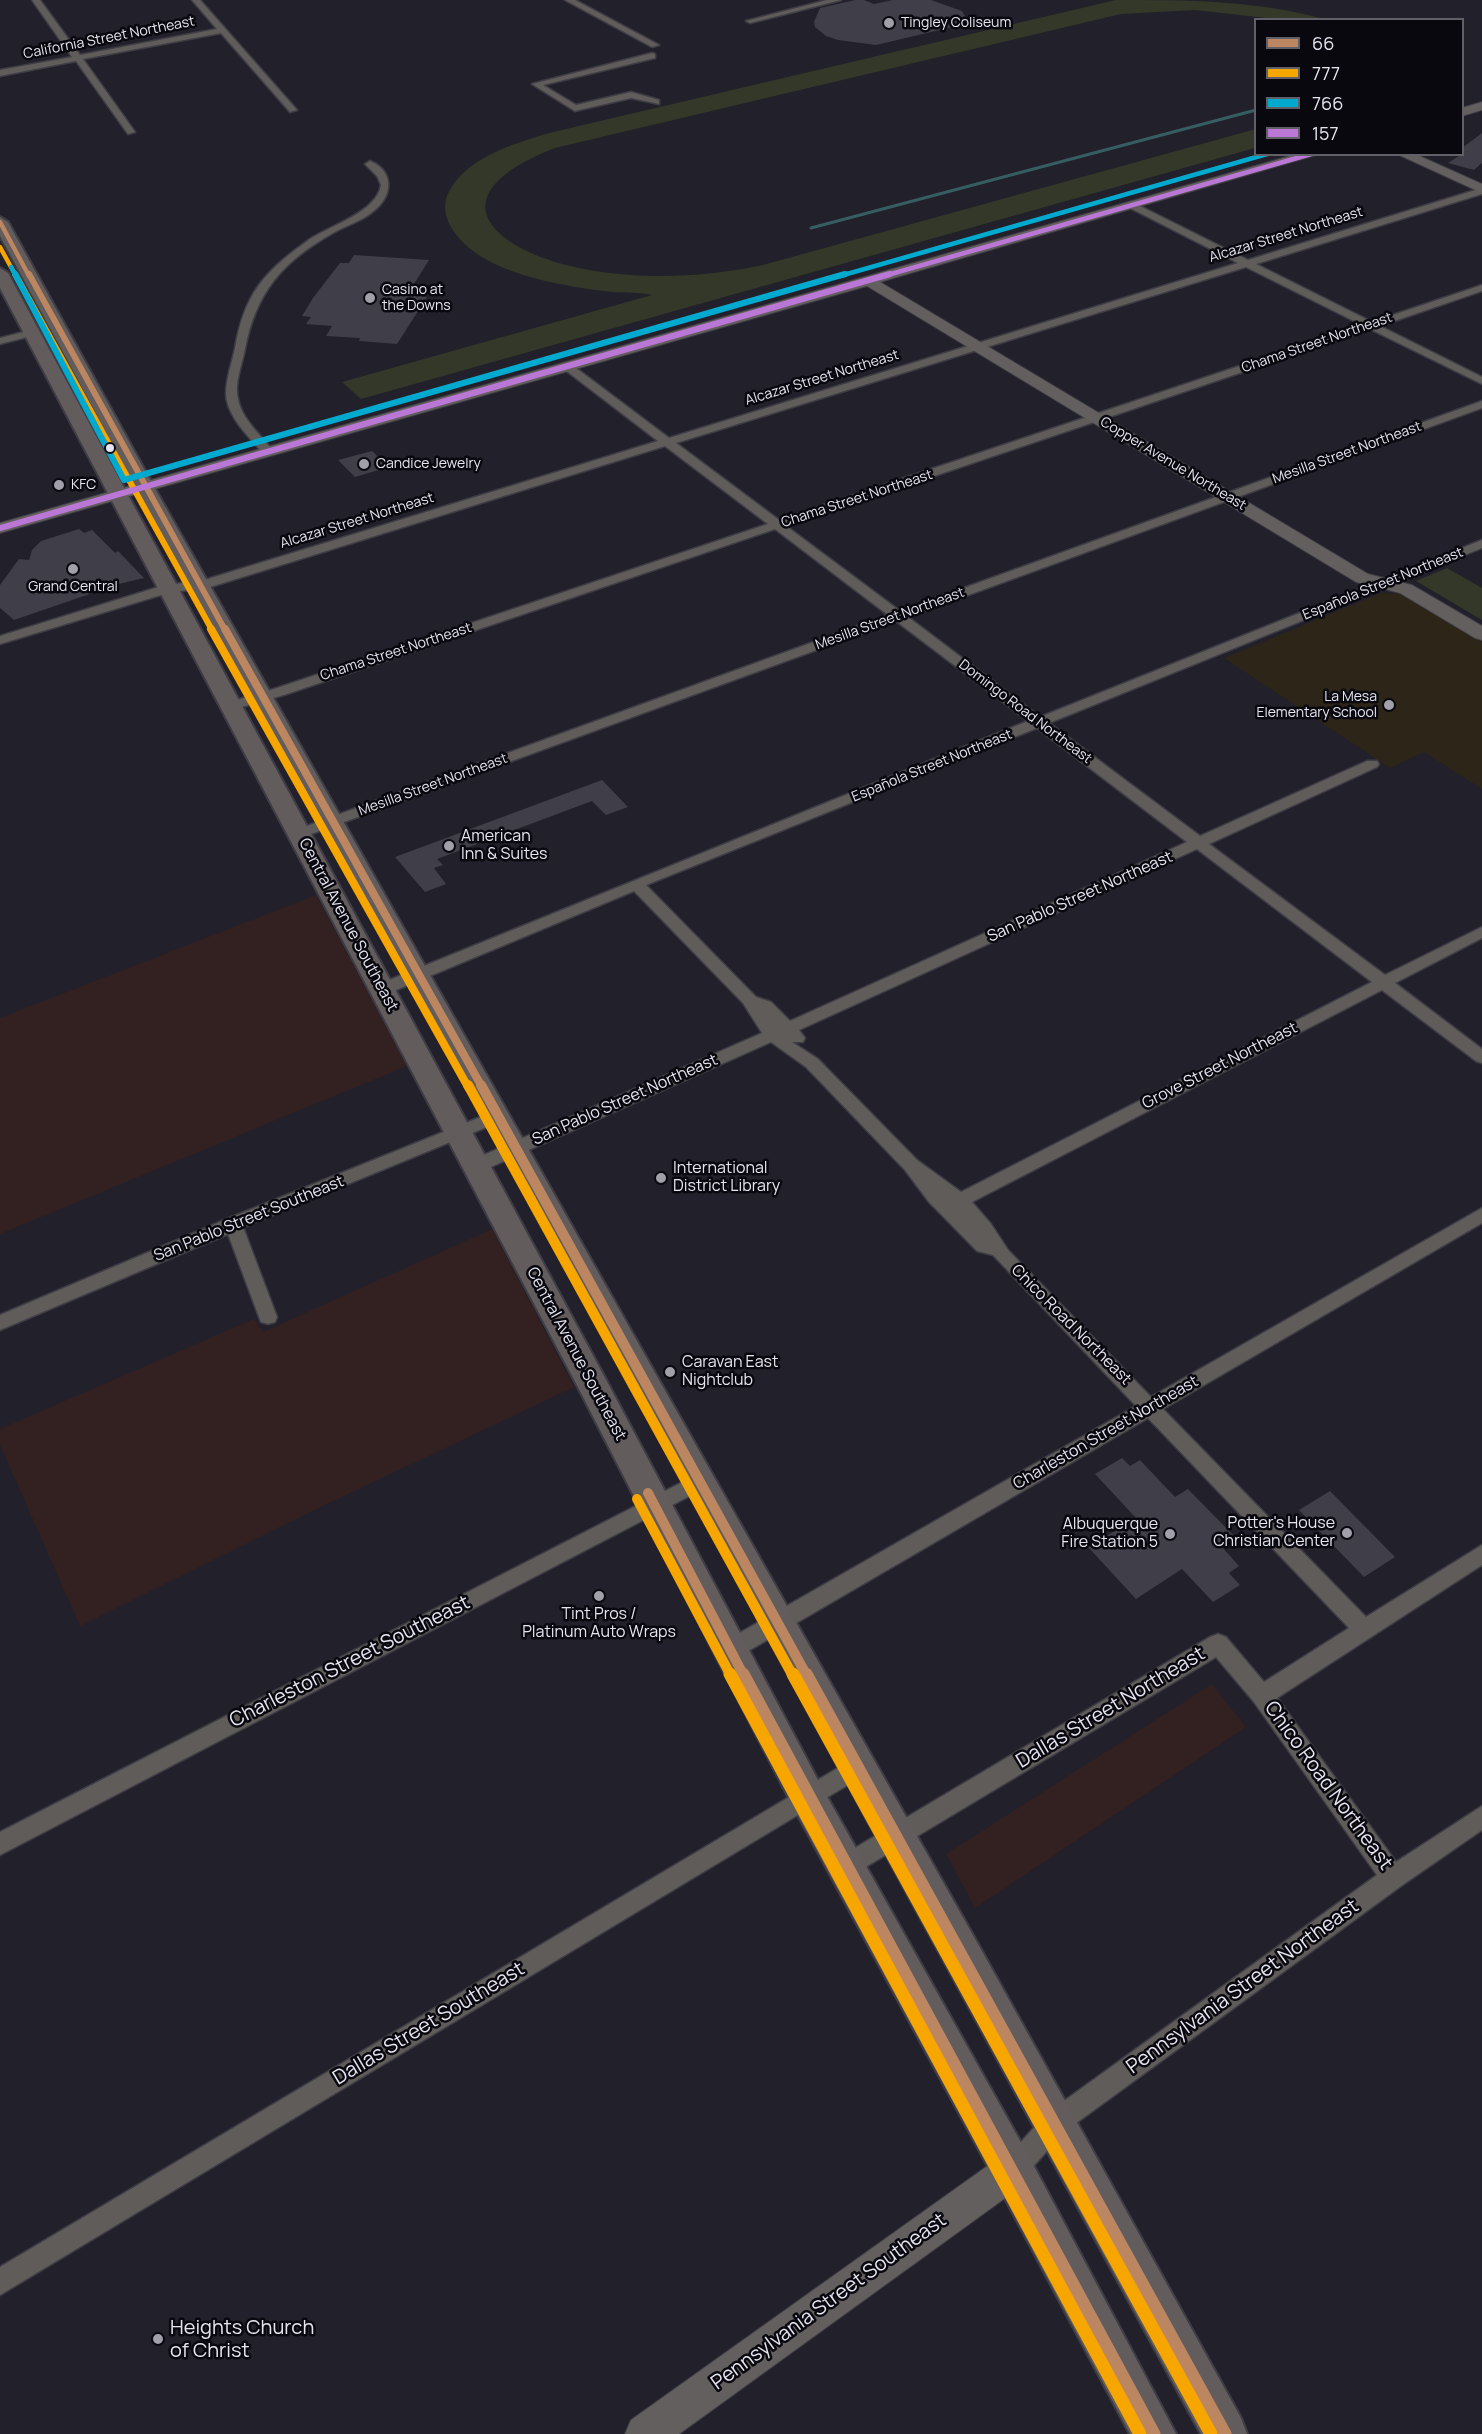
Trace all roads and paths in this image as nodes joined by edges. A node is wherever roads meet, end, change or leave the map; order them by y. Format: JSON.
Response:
{"nodes":[{"id":1,"x":36,"y":0,"type":"edge"},
{"id":2,"x":196,"y":0,"type":"edge"},
{"id":3,"x":569,"y":0,"type":"edge"},
{"id":4,"x":837,"y":0,"type":"edge"},
{"id":5,"x":750,"y":21,"type":"dead end"},
{"id":6,"x":223,"y":30,"type":"junction"},
{"id":7,"x":655,"y":45,"type":"dead end"},
{"id":8,"x":652,"y":56,"type":"dead end"},
{"id":9,"x":76,"y":58,"type":"junction"},
{"id":10,"x":0,"y":73,"type":"edge"},
{"id":11,"x":656,"y":102,"type":"dead end"},
{"id":12,"x":1482,"y":106,"type":"edge"},
{"id":13,"x":293,"y":110,"type":"dead end"},
{"id":14,"x":1464,"y":111,"type":"edge"},
{"id":15,"x":131,"y":132,"type":"dead end"},
{"id":16,"x":1306,"y":156,"type":"edge"},
{"id":17,"x":1406,"y":156,"type":"edge"},
{"id":18,"x":370,"y":164,"type":"dead end"},
{"id":19,"x":1482,"y":190,"type":"edge"},
{"id":20,"x":1133,"y":206,"type":"junction"},
{"id":21,"x":0,"y":222,"type":"edge"},
{"id":22,"x":1247,"y":263,"type":"junction"},
{"id":23,"x":0,"y":273,"type":"edge"},
{"id":24,"x":869,"y":281,"type":"junction"},
{"id":25,"x":1482,"y":288,"type":"edge"},
{"id":26,"x":1371,"y":325,"type":"junction"},
{"id":27,"x":31,"y":333,"type":"junction"},
{"id":28,"x":0,"y":341,"type":"edge"},
{"id":29,"x":977,"y":345,"type":"junction"},
{"id":30,"x":568,"y":367,"type":"junction"},
{"id":31,"x":1482,"y":381,"type":"edge"},
{"id":32,"x":1482,"y":404,"type":"edge"},
{"id":33,"x":1098,"y":418,"type":"junction"},
{"id":34,"x":667,"y":441,"type":"junction"},
{"id":35,"x":268,"y":452,"type":"junction"},
{"id":36,"x":132,"y":491,"type":"junction"},
{"id":37,"x":1226,"y":497,"type":"junction"},
{"id":38,"x":777,"y":525,"type":"junction"},
{"id":39,"x":0,"y":528,"type":"edge"},
{"id":40,"x":1482,"y":544,"type":"edge"},
{"id":41,"x":1387,"y":583,"type":"junction"},
{"id":42,"x":202,"y":585,"type":"junction"},
{"id":43,"x":170,"y":588,"type":"junction"},
{"id":44,"x":897,"y":616,"type":"junction"},
{"id":45,"x":1482,"y":634,"type":"edge"},
{"id":46,"x":0,"y":640,"type":"edge"},
{"id":47,"x":264,"y":696,"type":"junction"},
{"id":48,"x":231,"y":706,"type":"junction"},
{"id":49,"x":1039,"y":723,"type":"junction"},
{"id":50,"x":1372,"y":764,"type":"dead end"},
{"id":51,"x":332,"y":822,"type":"junction"},
{"id":52,"x":298,"y":834,"type":"junction"},
{"id":53,"x":1199,"y":843,"type":"junction"},
{"id":54,"x":636,"y":884,"type":"junction"},
{"id":55,"x":1482,"y":932,"type":"edge"},
{"id":56,"x":418,"y":974,"type":"junction"},
{"id":57,"x":1383,"y":981,"type":"junction"},
{"id":58,"x":383,"y":989,"type":"junction"},
{"id":59,"x":781,"y":1031,"type":"junction"},
{"id":60,"x":1482,"y":1057,"type":"edge"},
{"id":61,"x":498,"y":1116,"type":"junction"},
{"id":62,"x":458,"y":1133,"type":"junction"},
{"id":63,"x":516,"y":1148,"type":"junction"},
{"id":64,"x":911,"y":1165,"type":"junction"},
{"id":65,"x":476,"y":1166,"type":"junction"},
{"id":66,"x":958,"y":1201,"type":"junction"},
{"id":67,"x":1482,"y":1215,"type":"edge"},
{"id":68,"x":233,"y":1224,"type":"junction"},
{"id":69,"x":1002,"y":1255,"type":"junction"},
{"id":70,"x":268,"y":1317,"type":"dead end"},
{"id":71,"x":0,"y":1323,"type":"edge"},
{"id":72,"x":1152,"y":1407,"type":"junction"},
{"id":73,"x":700,"y":1481,"type":"junction"},
{"id":74,"x":654,"y":1504,"type":"junction"},
{"id":75,"x":1482,"y":1554,"type":"edge"},
{"id":76,"x":778,"y":1622,"type":"junction"},
{"id":77,"x":1365,"y":1629,"type":"junction"},
{"id":78,"x":730,"y":1650,"type":"junction"},
{"id":79,"x":1262,"y":1695,"type":"junction"},
{"id":80,"x":858,"y":1767,"type":"junction"},
{"id":81,"x":807,"y":1796,"type":"junction"},
{"id":82,"x":1482,"y":1817,"type":"edge"},
{"id":83,"x":897,"y":1837,"type":"junction"},
{"id":84,"x":0,"y":1844,"type":"edge"},
{"id":85,"x":846,"y":1866,"type":"junction"},
{"id":86,"x":1393,"y":1878,"type":"junction"},
{"id":87,"x":1055,"y":2123,"type":"junction"},
{"id":88,"x":1013,"y":2170,"type":"junction"},
{"id":89,"x":0,"y":2282,"type":"edge"},
{"id":90,"x":645,"y":2434,"type":"edge"},
{"id":91,"x":1154,"y":2434,"type":"edge"},
{"id":92,"x":1225,"y":2434,"type":"edge"}],
"edges":[{"from":1,"to":9,"type":"street"},
{"from":2,"to":6,"type":"street"},
{"from":3,"to":7,"type":"street"},
{"from":4,"to":5,"type":"street"},
{"from":6,"to":9,"type":"street","name":"California Street Northeast"},
{"from":6,"to":13,"type":"street"},
{"from":8,"to":11,"type":"street"},
{"from":9,"to":10,"type":"street","name":"California Street Northeast"},
{"from":9,"to":15,"type":"street"},
{"from":12,"to":14,"type":"main road"},
{"from":16,"to":20,"type":"main road"},
{"from":17,"to":19,"type":"main road"},
{"from":18,"to":35,"type":"street"},
{"from":19,"to":22,"type":"street","name":"Alcazar Street Northeast"},
{"from":20,"to":22,"type":"street"},
{"from":20,"to":24,"type":"main road"},
{"from":21,"to":36,"type":"main road"},
{"from":22,"to":26,"type":"street"},
{"from":22,"to":29,"type":"street","name":"Alcazar Street Northeast"},
{"from":23,"to":27,"type":"main road","name":"Central Avenue Southeast"},
{"from":24,"to":29,"type":"main road","name":"Copper Avenue Northeast"},
{"from":24,"to":30,"type":"main road"},
{"from":25,"to":26,"type":"street","name":"Chama Street Northeast"},
{"from":26,"to":31,"type":"street"},
{"from":26,"to":33,"type":"street","name":"Chama Street Northeast"},
{"from":27,"to":28,"type":"street"},
{"from":27,"to":36,"type":"main road","name":"Central Avenue Southeast"},
{"from":29,"to":33,"type":"main road","name":"Copper Avenue Northeast"},
{"from":29,"to":34,"type":"street","name":"Alcazar Street Northeast"},
{"from":30,"to":34,"type":"street","name":"Domingo Road Northeast"},
{"from":30,"to":35,"type":"main road"},
{"from":32,"to":37,"type":"street","name":"Mesilla Street Northeast"},
{"from":33,"to":37,"type":"main road","name":"Copper Avenue Northeast"},
{"from":33,"to":38,"type":"street","name":"Chama Street Northeast"},
{"from":34,"to":38,"type":"street","name":"Domingo Road Northeast"},
{"from":34,"to":42,"type":"street","name":"Alcazar Street Northeast"},
{"from":35,"to":36,"type":"main road"},
{"from":36,"to":39,"type":"main road"},
{"from":36,"to":42,"type":"main road"},
{"from":36,"to":43,"type":"main road","name":"Central Avenue Southeast"},
{"from":37,"to":41,"type":"main road","name":"Copper Avenue Northeast"},
{"from":37,"to":44,"type":"street","name":"Mesilla Street Northeast"},
{"from":38,"to":44,"type":"street","name":"Domingo Road Northeast"},
{"from":38,"to":47,"type":"street","name":"Chama Street Northeast"},
{"from":40,"to":41,"type":"street","name":"Española Street Northeast"},
{"from":41,"to":45,"type":"main road","name":"Copper Avenue Northeast"},
{"from":41,"to":49,"type":"street","name":"Española Street Northeast"},
{"from":42,"to":43,"type":"street","name":"Alcazar Street Northeast"},
{"from":42,"to":47,"type":"main road"},
{"from":43,"to":46,"type":"street","name":"Alcazar Street Northeast"},
{"from":43,"to":48,"type":"main road","name":"Central Avenue Southeast"},
{"from":44,"to":49,"type":"street","name":"Domingo Road Northeast"},
{"from":44,"to":51,"type":"street","name":"Mesilla Street Northeast"},
{"from":47,"to":48,"type":"street","name":"Chama Street Northeast"},
{"from":47,"to":51,"type":"main road"},
{"from":48,"to":52,"type":"main road","name":"Central Avenue Southeast"},
{"from":49,"to":53,"type":"street","name":"Domingo Road Northeast"},
{"from":49,"to":54,"type":"street","name":"Española Street Northeast"},
{"from":50,"to":53,"type":"street","name":"San Pablo Street Northeast"},
{"from":51,"to":52,"type":"street","name":"Mesilla Street Northeast"},
{"from":51,"to":56,"type":"main road"},
{"from":52,"to":58,"type":"main road","name":"Central Avenue Southeast"},
{"from":53,"to":57,"type":"street","name":"Domingo Road Northeast"},
{"from":53,"to":59,"type":"street","name":"San Pablo Street Northeast"},
{"from":54,"to":56,"type":"street","name":"Española Street Northeast"},
{"from":54,"to":59,"type":"street","name":"Chico Road Northeast"},
{"from":55,"to":57,"type":"street","name":"Grove Street Northeast"},
{"from":56,"to":58,"type":"street","name":"Española Street Northeast"},
{"from":56,"to":61,"type":"main road"},
{"from":57,"to":60,"type":"street","name":"Domingo Road Northeast"},
{"from":57,"to":66,"type":"street","name":"Grove Street Northeast"},
{"from":58,"to":62,"type":"main road","name":"Central Avenue Southeast"},
{"from":59,"to":63,"type":"street","name":"San Pablo Street Northeast"},
{"from":59,"to":64,"type":"street","name":"Chico Road Northeast"},
{"from":61,"to":62,"type":"street","name":"San Pablo Street Southeast"},
{"from":61,"to":63,"type":"main road"},
{"from":62,"to":65,"type":"main road","name":"Central Avenue Southeast"},
{"from":62,"to":68,"type":"street","name":"San Pablo Street Southeast"},
{"from":63,"to":65,"type":"street","name":"San Pablo Street Northeast"},
{"from":63,"to":73,"type":"main road"},
{"from":64,"to":66,"type":"street","name":"Chico Road Northeast"},
{"from":64,"to":69,"type":"street","name":"Chico Road Northeast"},
{"from":65,"to":74,"type":"main road","name":"Central Avenue Southeast"},
{"from":66,"to":69,"type":"street","name":"Chico Road Northeast"},
{"from":67,"to":72,"type":"street","name":"Charleston Street Northeast"},
{"from":68,"to":70,"type":"street"},
{"from":68,"to":71,"type":"street","name":"San Pablo Street Southeast"},
{"from":69,"to":72,"type":"street","name":"Chico Road Northeast"},
{"from":72,"to":76,"type":"street","name":"Charleston Street Northeast"},
{"from":72,"to":77,"type":"street","name":"Chico Road Northeast"},
{"from":73,"to":74,"type":"street","name":"Charleston Street Southeast"},
{"from":73,"to":76,"type":"main road"},
{"from":74,"to":78,"type":"main road","name":"Central Avenue Southeast"},
{"from":74,"to":84,"type":"street","name":"Charleston Street Southeast"},
{"from":75,"to":77,"type":"street"},
{"from":76,"to":78,"type":"street","name":"Charleston Street Northeast"},
{"from":76,"to":80,"type":"main road"},
{"from":77,"to":79,"type":"street"},
{"from":78,"to":81,"type":"main road","name":"Central Avenue Southeast"},
{"from":79,"to":83,"type":"street","name":"Dallas Street Northeast"},
{"from":79,"to":86,"type":"street","name":"Chico Road Northeast"},
{"from":80,"to":81,"type":"street","name":"Dallas Street Southeast"},
{"from":80,"to":83,"type":"main road"},
{"from":81,"to":85,"type":"main road","name":"Central Avenue Southeast"},
{"from":81,"to":89,"type":"street","name":"Dallas Street Southeast"},
{"from":82,"to":86,"type":"street","name":"Pennsylvania Street Northeast"},
{"from":83,"to":85,"type":"street","name":"Dallas Street Northeast"},
{"from":83,"to":87,"type":"main road"},
{"from":85,"to":88,"type":"main road","name":"Central Avenue Southeast"},
{"from":86,"to":87,"type":"street","name":"Pennsylvania Street Northeast"},
{"from":87,"to":88,"type":"street","name":"Pennsylvania Street Northeast"},
{"from":87,"to":92,"type":"main road"},
{"from":88,"to":90,"type":"main road","name":"Pennsylvania Street Southeast"},
{"from":88,"to":91,"type":"main road","name":"Central Avenue Southeast"}]}
